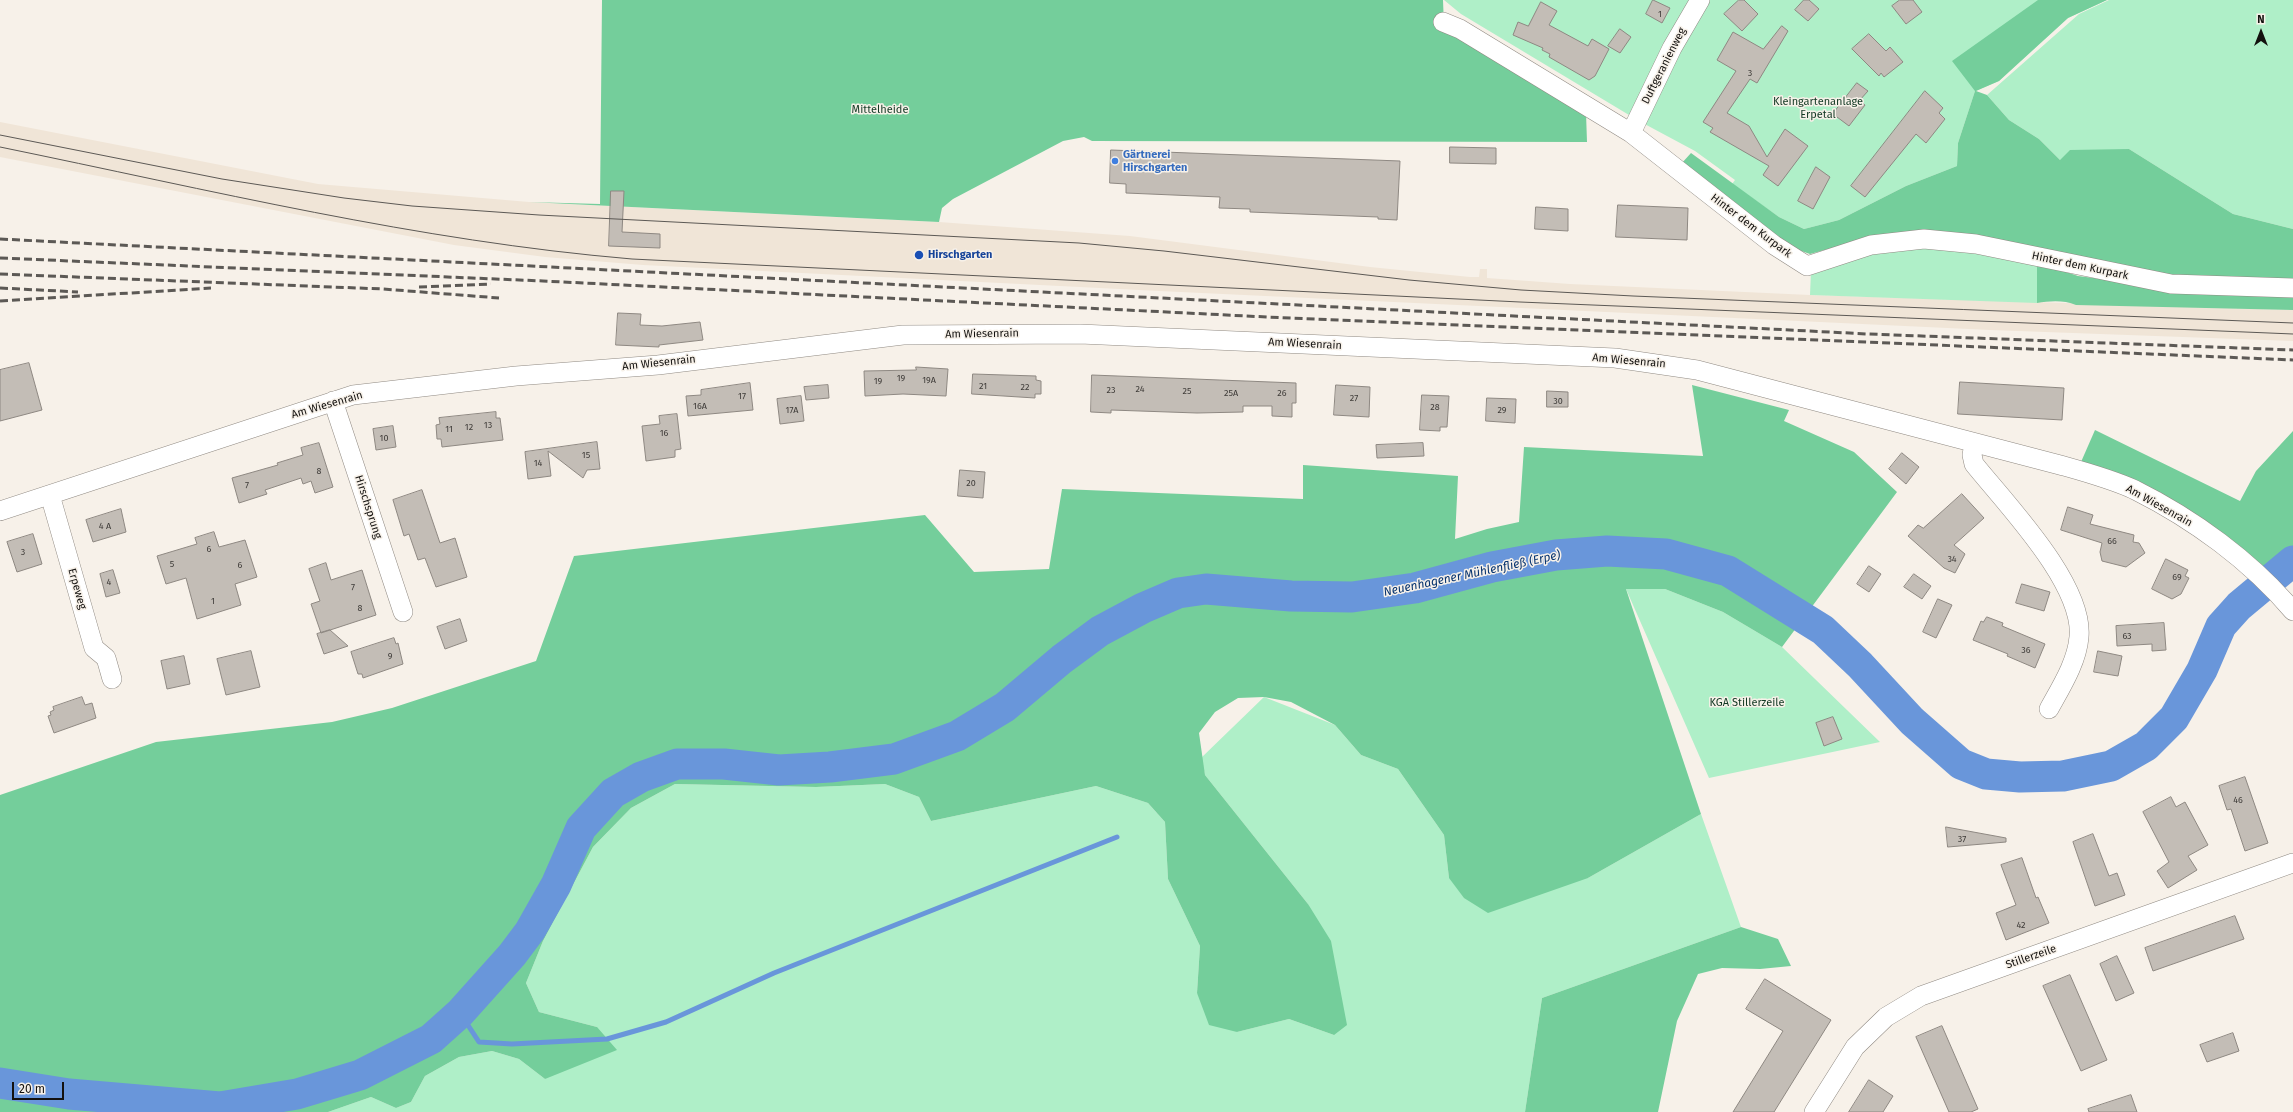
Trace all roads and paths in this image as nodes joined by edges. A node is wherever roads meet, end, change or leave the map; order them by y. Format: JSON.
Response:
{"nodes":[{"id":1,"x":1700,"y":0,"type":"edge"},
{"id":2,"x":1443,"y":22,"type":"dead end"},
{"id":3,"x":1631,"y":133,"type":"junction"},
{"id":4,"x":2293,"y":288,"type":"edge"},
{"id":5,"x":333,"y":401,"type":"junction"},
{"id":6,"x":1974,"y":444,"type":"junction"},
{"id":7,"x":50,"y":495,"type":"junction"},
{"id":8,"x":0,"y":511,"type":"edge"},
{"id":9,"x":2293,"y":611,"type":"edge"},
{"id":10,"x":403,"y":612,"type":"dead end"},
{"id":11,"x":112,"y":679,"type":"dead end"},
{"id":12,"x":2049,"y":709,"type":"dead end"},
{"id":13,"x":2293,"y":863,"type":"edge"},
{"id":14,"x":1814,"y":1112,"type":"edge"}],
"edges":[{"from":1,"to":3,"type":"street","name":"Duftgeranienweg"},
{"from":2,"to":3,"type":"street","name":"Hinter dem Kurpark"},
{"from":3,"to":4,"type":"street","name":"Hinter dem Kurpark"},
{"from":5,"to":6,"type":"street","name":"Am Wiesenrain"},
{"from":5,"to":7,"type":"street","name":"Am Wiesenrain"},
{"from":5,"to":10,"type":"street","name":"Hirschsprung"},
{"from":6,"to":9,"type":"street","name":"Am Wiesenrain"},
{"from":6,"to":12,"type":"street"},
{"from":7,"to":8,"type":"street","name":"Am Wiesenrain"},
{"from":7,"to":11,"type":"street","name":"Erpeweg"},
{"from":13,"to":14,"type":"street","name":"Stillerzeile"}]}
